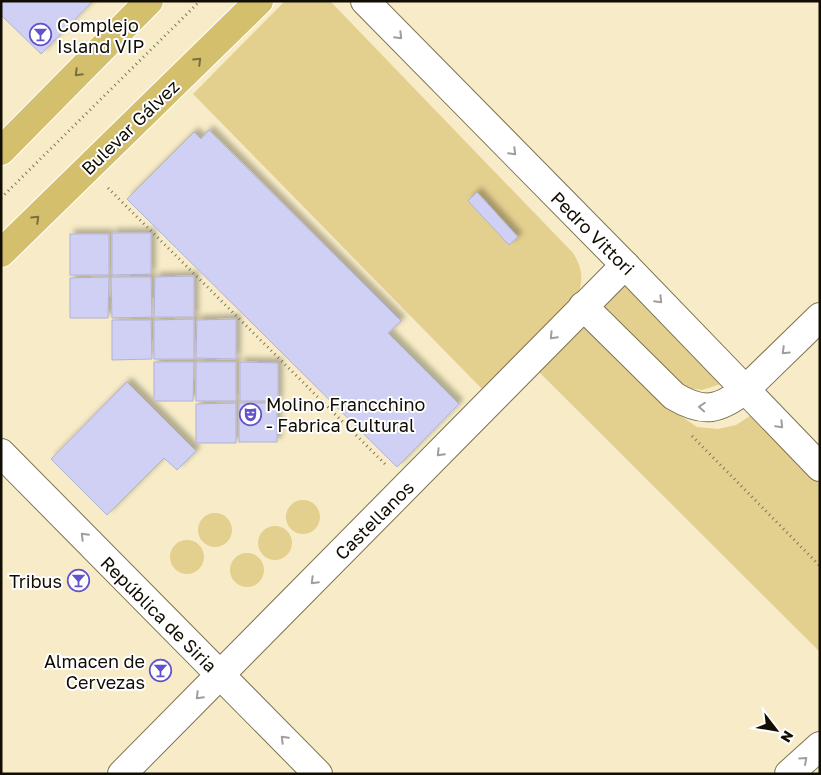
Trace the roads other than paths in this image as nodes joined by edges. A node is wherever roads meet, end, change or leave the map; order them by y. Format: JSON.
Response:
{"nodes":[{"id":1,"x":149,"y":1,"type":"edge"},
{"id":2,"x":259,"y":1,"type":"edge"},
{"id":3,"x":365,"y":1,"type":"edge"},
{"id":4,"x":1,"y":151,"type":"edge"},
{"id":5,"x":1,"y":253,"type":"edge"},
{"id":6,"x":625,"y":265,"type":"junction"},
{"id":7,"x":583,"y":306,"type":"junction"},
{"id":8,"x":820,"y":317,"type":"edge"},
{"id":9,"x":746,"y":389,"type":"junction"},
{"id":10,"x":1,"y":453,"type":"edge"},
{"id":11,"x":820,"y":467,"type":"edge"},
{"id":12,"x":220,"y":675,"type":"junction"},
{"id":13,"x":820,"y":746,"type":"edge"},
{"id":14,"x":122,"y":774,"type":"edge"},
{"id":15,"x":318,"y":774,"type":"edge"},
{"id":16,"x":789,"y":774,"type":"edge"}],
"edges":[{"from":1,"to":4,"type":"main road","one_way":true},
{"from":5,"to":2,"type":"main road","name":"Bulevar Gálvez","one_way":true},
{"from":3,"to":6,"type":"street","name":"Pedro Vittori","one_way":true},
{"from":6,"to":7,"type":"street","name":"Castellanos"},
{"from":6,"to":9,"type":"street","name":"Pedro Vittori","one_way":true},
{"from":9,"to":7,"type":"street","one_way":true},
{"from":7,"to":12,"type":"street","name":"Castellanos","one_way":true},
{"from":8,"to":9,"type":"street","one_way":true},
{"from":9,"to":11,"type":"street","name":"Pedro Vittori","one_way":true},
{"from":12,"to":10,"type":"street","name":"República de Siria","one_way":true},
{"from":12,"to":14,"type":"street","name":"Castellanos","one_way":true},
{"from":15,"to":12,"type":"street","name":"República de Siria","one_way":true},
{"from":16,"to":13,"type":"street","one_way":true}]}
